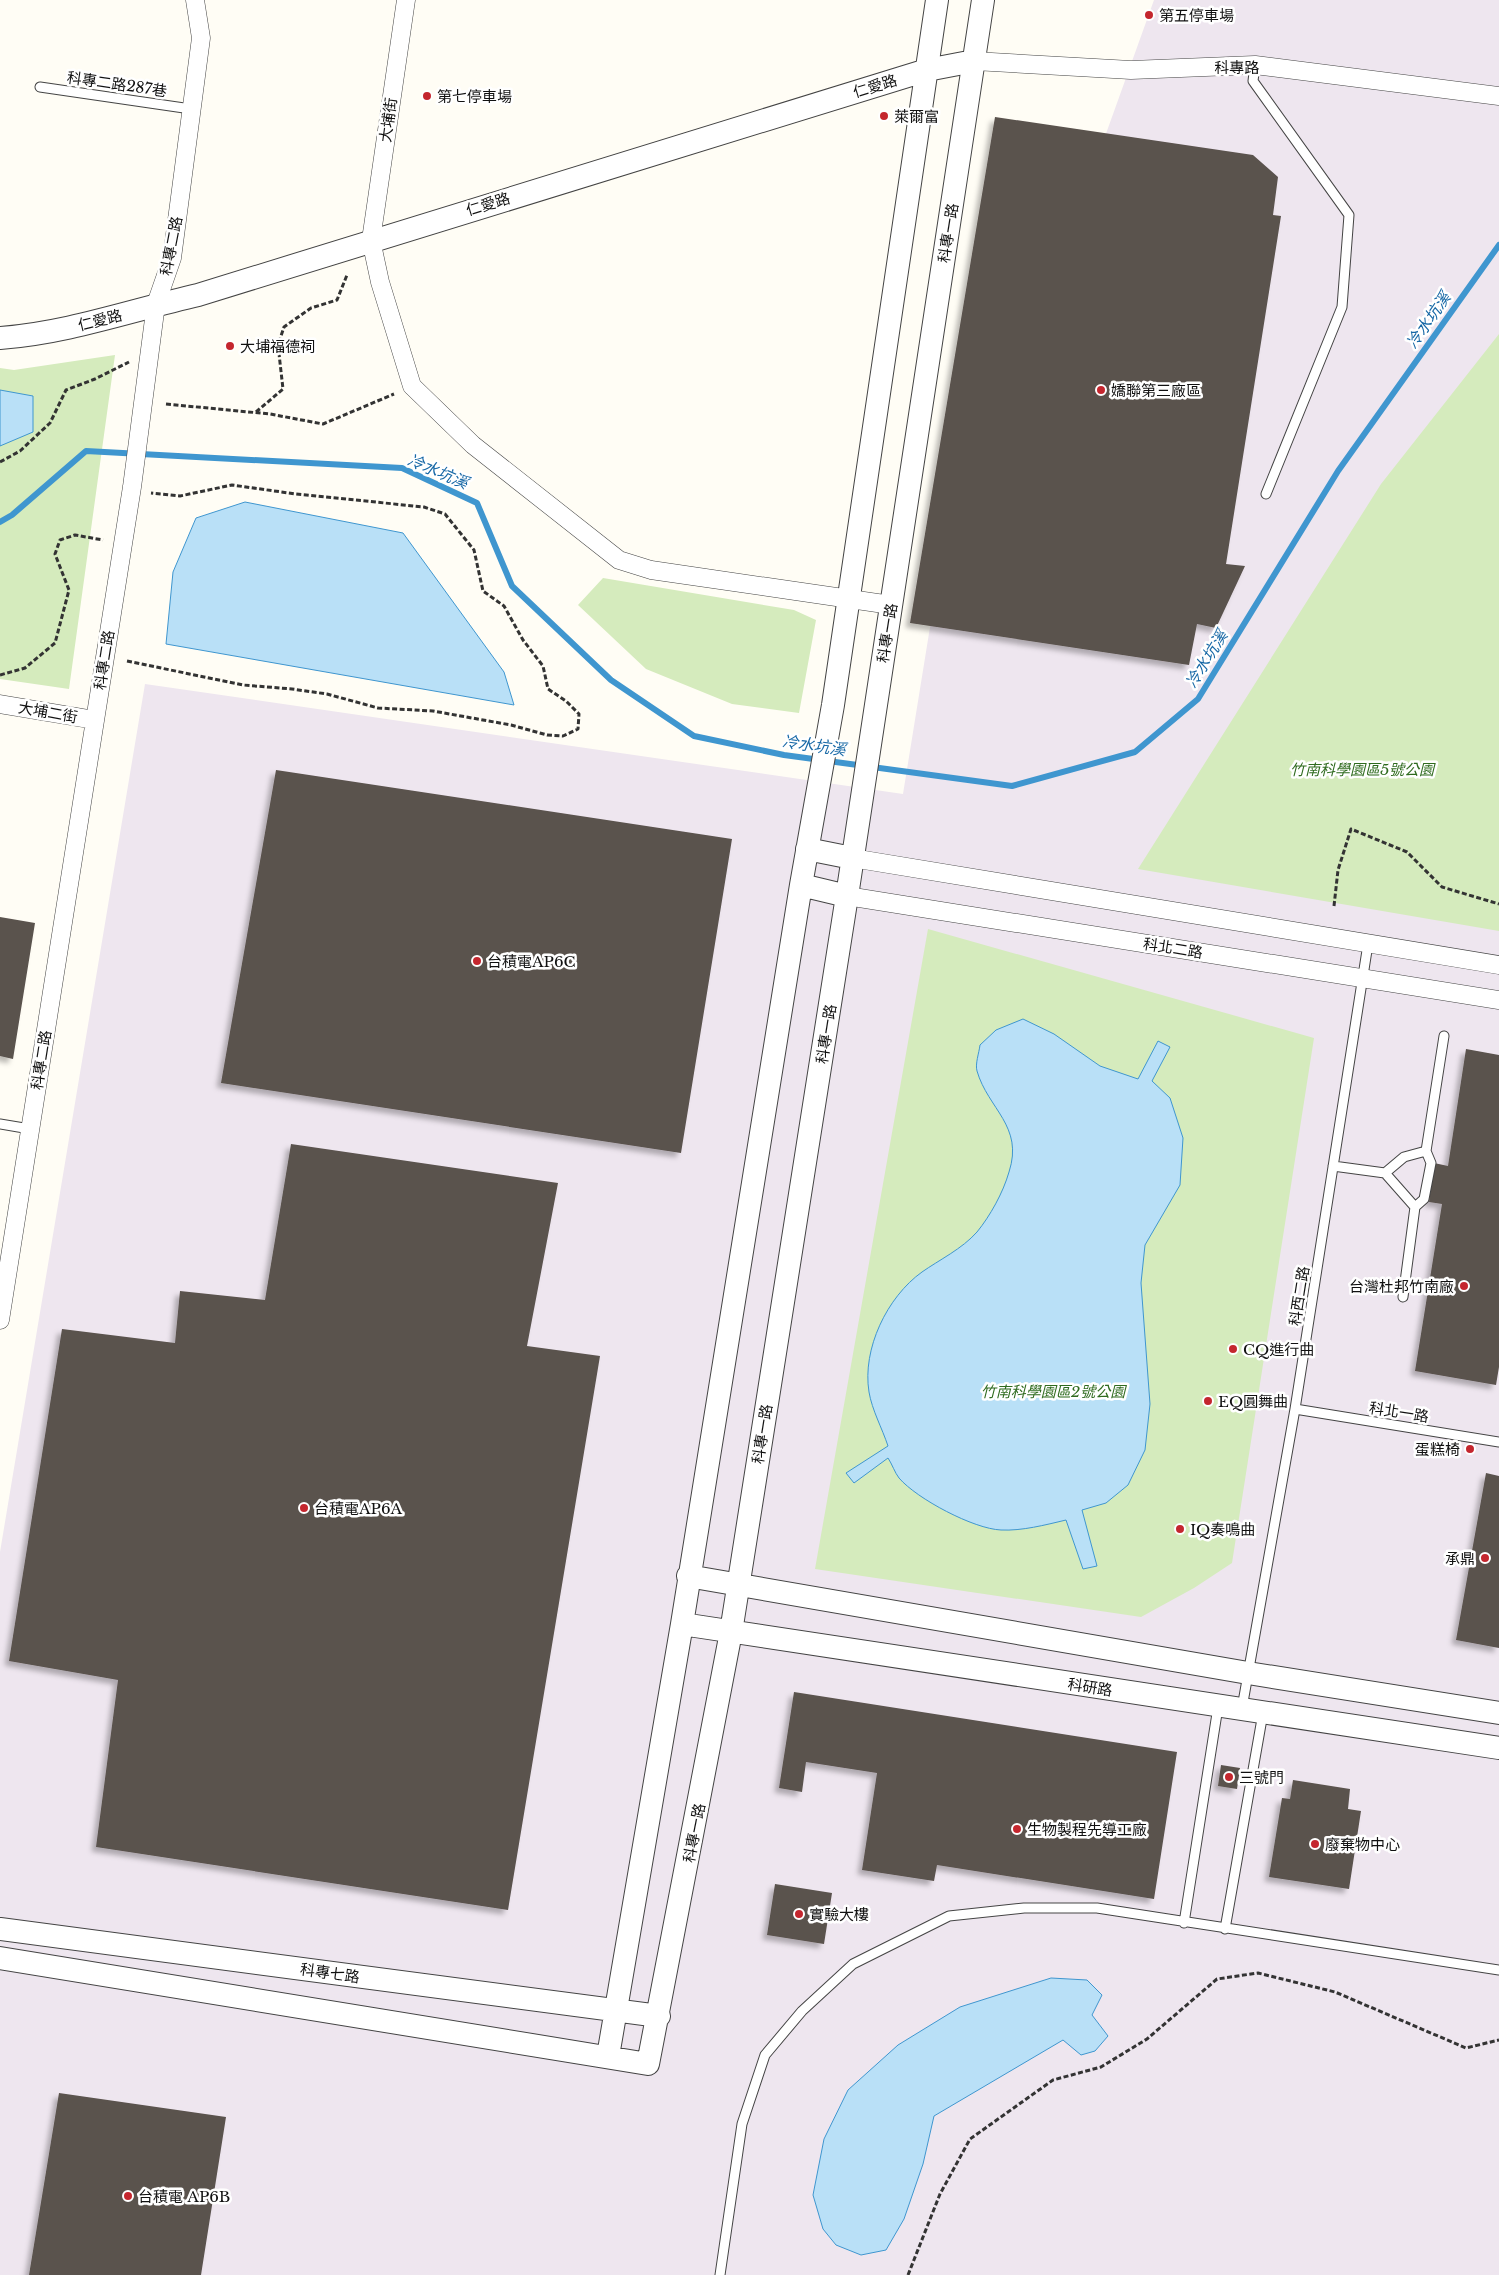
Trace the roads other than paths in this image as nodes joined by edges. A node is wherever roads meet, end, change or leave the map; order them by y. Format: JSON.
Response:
{"nodes":[{"id":1,"x":196,"y":0,"type":"edge"},
{"id":2,"x":406,"y":0,"type":"edge"},
{"id":3,"x":937,"y":0,"type":"edge"},
{"id":4,"x":983,"y":0,"type":"edge"},
{"id":5,"x":974,"y":61,"type":"junction"},
{"id":6,"x":1254,"y":65,"type":"junction"},
{"id":7,"x":927,"y":70,"type":"junction"},
{"id":8,"x":40,"y":87,"type":"dead end"},
{"id":9,"x":1499,"y":96,"type":"edge"},
{"id":10,"x":191,"y":109,"type":"junction"},
{"id":11,"x":370,"y":240,"type":"junction"},
{"id":12,"x":156,"y":304,"type":"junction"},
{"id":13,"x":0,"y":338,"type":"edge"},
{"id":14,"x":1266,"y":494,"type":"dead end"},
{"id":15,"x":848,"y":598,"type":"junction"},
{"id":16,"x":891,"y":606,"type":"junction"},
{"id":17,"x":0,"y":704,"type":"edge"},
{"id":18,"x":95,"y":720,"type":"junction"},
{"id":19,"x":807,"y":849,"type":"junction"},
{"id":20,"x":852,"y":858,"type":"junction"},
{"id":21,"x":801,"y":885,"type":"junction"},
{"id":22,"x":847,"y":896,"type":"junction"},
{"id":23,"x":1368,"y":944,"type":"junction"},
{"id":24,"x":1499,"y":965,"type":"edge"},
{"id":25,"x":1363,"y":978,"type":"junction"},
{"id":26,"x":1499,"y":1000,"type":"edge"},
{"id":27,"x":1444,"y":1036,"type":"dead end"},
{"id":28,"x":0,"y":1124,"type":"edge"},
{"id":29,"x":30,"y":1129,"type":"junction"},
{"id":30,"x":1426,"y":1151,"type":"junction"},
{"id":31,"x":1333,"y":1166,"type":"junction"},
{"id":32,"x":1385,"y":1173,"type":"junction"},
{"id":33,"x":1415,"y":1207,"type":"junction"},
{"id":34,"x":1403,"y":1297,"type":"dead end"},
{"id":35,"x":0,"y":1320,"type":"edge"},
{"id":36,"x":1295,"y":1409,"type":"junction"},
{"id":37,"x":1499,"y":1442,"type":"edge"},
{"id":38,"x":688,"y":1576,"type":"junction"},
{"id":39,"x":739,"y":1584,"type":"junction"},
{"id":40,"x":682,"y":1624,"type":"junction"},
{"id":41,"x":731,"y":1632,"type":"junction"},
{"id":42,"x":1248,"y":1673,"type":"junction"},
{"id":43,"x":1218,"y":1706,"type":"junction"},
{"id":44,"x":1252,"y":1712,"type":"junction"},
{"id":45,"x":1499,"y":1713,"type":"edge"},
{"id":46,"x":1499,"y":1748,"type":"edge"},
{"id":47,"x":1184,"y":1923,"type":"junction"},
{"id":48,"x":0,"y":1929,"type":"edge"},
{"id":49,"x":1225,"y":1929,"type":"junction"},
{"id":50,"x":0,"y":1958,"type":"edge"},
{"id":51,"x":1499,"y":1970,"type":"edge"},
{"id":52,"x":615,"y":2011,"type":"junction"},
{"id":53,"x":659,"y":2016,"type":"junction"},
{"id":54,"x":608,"y":2056,"type":"junction"},
{"id":55,"x":720,"y":2275,"type":"edge"}],
"edges":[{"from":1,"to":10,"type":"street","name":"科專二路"},
{"from":2,"to":11,"type":"street","name":"大埔街"},
{"from":3,"to":7,"type":"street"},
{"from":4,"to":5,"type":"street","name":"科專一路"},
{"from":5,"to":6,"type":"street","name":"科專路"},
{"from":5,"to":7,"type":"street","name":"仁愛路"},
{"from":5,"to":16,"type":"street","name":"科專一路"},
{"from":6,"to":9,"type":"street","name":"科專路"},
{"from":6,"to":14,"type":"lane"},
{"from":7,"to":11,"type":"street","name":"仁愛路"},
{"from":7,"to":15,"type":"street"},
{"from":8,"to":10,"type":"lane","name":"科專二路287巷"},
{"from":10,"to":12,"type":"street","name":"科專二路"},
{"from":11,"to":12,"type":"street","name":"仁愛路"},
{"from":11,"to":15,"type":"street"},
{"from":12,"to":13,"type":"street","name":"仁愛路"},
{"from":12,"to":18,"type":"street","name":"科專二路"},
{"from":15,"to":16,"type":"street"},
{"from":15,"to":19,"type":"street"},
{"from":16,"to":20,"type":"street","name":"科專一路"},
{"from":17,"to":18,"type":"street","name":"大埔二街"},
{"from":18,"to":29,"type":"street","name":"科專二路"},
{"from":19,"to":20,"type":"street"},
{"from":19,"to":21,"type":"street"},
{"from":20,"to":22,"type":"street","name":"科專一路"},
{"from":20,"to":23,"type":"street"},
{"from":21,"to":22,"type":"street"},
{"from":21,"to":38,"type":"street"},
{"from":22,"to":25,"type":"street","name":"科北二路"},
{"from":22,"to":39,"type":"street","name":"科專一路"},
{"from":23,"to":24,"type":"street"},
{"from":23,"to":25,"type":"lane","name":"科西二路"},
{"from":25,"to":26,"type":"street","name":"科北二路"},
{"from":25,"to":31,"type":"lane","name":"科西二路"},
{"from":27,"to":30,"type":"lane"},
{"from":28,"to":29,"type":"lane"},
{"from":29,"to":35,"type":"street","name":"科專二路"},
{"from":30,"to":32,"type":"lane"},
{"from":30,"to":33,"type":"lane"},
{"from":31,"to":32,"type":"lane"},
{"from":31,"to":36,"type":"lane","name":"科西二路"},
{"from":32,"to":33,"type":"lane"},
{"from":33,"to":34,"type":"lane"},
{"from":36,"to":37,"type":"lane","name":"科北一路"},
{"from":36,"to":42,"type":"lane","name":"科西二路"},
{"from":38,"to":39,"type":"street"},
{"from":38,"to":40,"type":"street"},
{"from":39,"to":41,"type":"street","name":"科專一路"},
{"from":39,"to":42,"type":"street"},
{"from":40,"to":41,"type":"street","name":"科研路"},
{"from":40,"to":52,"type":"street"},
{"from":41,"to":43,"type":"street","name":"科研路"},
{"from":41,"to":53,"type":"street","name":"科專一路"},
{"from":42,"to":44,"type":"lane","name":"科西二路"},
{"from":42,"to":45,"type":"street"},
{"from":43,"to":44,"type":"street","name":"科研路"},
{"from":43,"to":47,"type":"lane"},
{"from":44,"to":46,"type":"street","name":"科研路"},
{"from":44,"to":49,"type":"lane","name":"科西二路"},
{"from":47,"to":49,"type":"lane"},
{"from":47,"to":55,"type":"lane"},
{"from":48,"to":52,"type":"street","name":"科專七路"},
{"from":49,"to":51,"type":"lane"},
{"from":50,"to":54,"type":"street"},
{"from":52,"to":53,"type":"street","name":"科專七路"},
{"from":52,"to":54,"type":"street"},
{"from":53,"to":54,"type":"street","name":"科專一路"}]}
